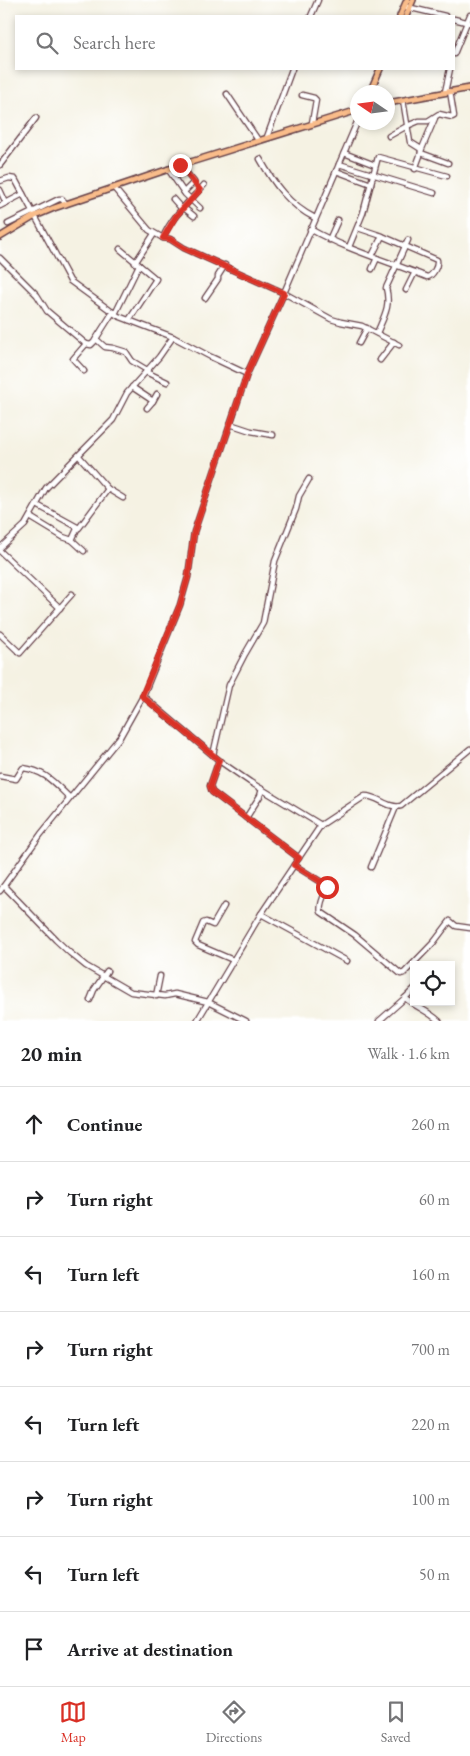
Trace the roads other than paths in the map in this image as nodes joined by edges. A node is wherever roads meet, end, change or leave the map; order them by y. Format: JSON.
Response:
{"nodes":[{"id":1,"x":318,"y":0,"type":"edge"},
{"id":2,"x":413,"y":0,"type":"edge"},
{"id":3,"x":406,"y":3,"type":"edge"},
{"id":4,"x":311,"y":15,"type":"edge"},
{"id":5,"x":400,"y":15,"type":"edge"},
{"id":6,"x":442,"y":15,"type":"edge"},
{"id":7,"x":470,"y":15,"type":"edge"},
{"id":8,"x":455,"y":19,"type":"edge"},
{"id":9,"x":468,"y":23,"type":"edge"},
{"id":10,"x":455,"y":52,"type":"edge"},
{"id":11,"x":292,"y":70,"type":"edge"},
{"id":12,"x":380,"y":70,"type":"edge"},
{"id":13,"x":450,"y":70,"type":"edge"},
{"id":14,"x":373,"y":85,"type":"edge"},
{"id":15,"x":470,"y":88,"type":"edge"},
{"id":16,"x":447,"y":91,"type":"junction"},
{"id":17,"x":227,"y":94,"type":"dead end"},
{"id":18,"x":302,"y":95,"type":"dead end"},
{"id":19,"x":403,"y":100,"type":"junction"},
{"id":20,"x":395,"y":102,"type":"edge"},
{"id":21,"x":350,"y":112,"type":"edge"},
{"id":22,"x":436,"y":116,"type":"junction"},
{"id":23,"x":36,"y":118,"type":"dead end"},
{"id":24,"x":312,"y":124,"type":"junction"},
{"id":25,"x":407,"y":126,"type":"junction"},
{"id":26,"x":354,"y":130,"type":"edge"},
{"id":27,"x":389,"y":136,"type":"dead end"},
{"id":28,"x":267,"y":137,"type":"junction"},
{"id":29,"x":258,"y":140,"type":"junction"},
{"id":30,"x":421,"y":152,"type":"junction"},
{"id":31,"x":344,"y":153,"type":"junction"},
{"id":32,"x":260,"y":159,"type":"dead end"},
{"id":33,"x":448,"y":163,"type":"dead end"},
{"id":34,"x":339,"y":164,"type":"junction"},
{"id":35,"x":0,"y":165,"type":"edge"},
{"id":36,"x":180,"y":165,"type":"junction"},
{"id":37,"x":376,"y":165,"type":"junction"},
{"id":38,"x":415,"y":168,"type":"junction"},
{"id":39,"x":168,"y":169,"type":"junction"},
{"id":40,"x":336,"y":171,"type":"junction"},
{"id":41,"x":374,"y":174,"type":"junction"},
{"id":42,"x":447,"y":176,"type":"dead end"},
{"id":43,"x":0,"y":181,"type":"edge"},
{"id":44,"x":194,"y":182,"type":"junction"},
{"id":45,"x":371,"y":184,"type":"junction"},
{"id":46,"x":204,"y":185,"type":"dead end"},
{"id":47,"x":114,"y":188,"type":"junction"},
{"id":48,"x":0,"y":190,"type":"edge"},
{"id":49,"x":200,"y":190,"type":"junction"},
{"id":50,"x":184,"y":192,"type":"junction"},
{"id":51,"x":434,"y":193,"type":"dead end"},
{"id":52,"x":23,"y":194,"type":"junction"},
{"id":53,"x":173,"y":199,"type":"dead end"},
{"id":54,"x":191,"y":200,"type":"junction"},
{"id":55,"x":6,"y":203,"type":"junction"},
{"id":56,"x":0,"y":206,"type":"edge"},
{"id":57,"x":182,"y":208,"type":"junction"},
{"id":58,"x":200,"y":208,"type":"dead end"},
{"id":59,"x":34,"y":214,"type":"junction"},
{"id":60,"x":194,"y":216,"type":"dead end"},
{"id":61,"x":315,"y":218,"type":"junction"},
{"id":62,"x":338,"y":220,"type":"dead end"},
{"id":63,"x":8,"y":224,"type":"dead end"},
{"id":64,"x":358,"y":228,"type":"junction"},
{"id":65,"x":310,"y":229,"type":"junction"},
{"id":66,"x":154,"y":234,"type":"junction"},
{"id":67,"x":382,"y":236,"type":"junction"},
{"id":68,"x":0,"y":237,"type":"edge"},
{"id":69,"x":163,"y":238,"type":"junction"},
{"id":70,"x":329,"y":240,"type":"junction"},
{"id":71,"x":408,"y":240,"type":"dead end"},
{"id":72,"x":405,"y":246,"type":"junction"},
{"id":73,"x":349,"y":247,"type":"junction"},
{"id":74,"x":120,"y":249,"type":"dead end"},
{"id":75,"x":374,"y":257,"type":"junction"},
{"id":76,"x":0,"y":258,"type":"edge"},
{"id":77,"x":137,"y":264,"type":"junction"},
{"id":78,"x":224,"y":265,"type":"junction"},
{"id":79,"x":398,"y":265,"type":"junction"},
{"id":80,"x":372,"y":269,"type":"dead end"},
{"id":81,"x":415,"y":272,"type":"junction"},
{"id":82,"x":406,"y":290,"type":"dead end"},
{"id":83,"x":284,"y":293,"type":"junction"},
{"id":84,"x":119,"y":294,"type":"dead end"},
{"id":85,"x":124,"y":297,"type":"junction"},
{"id":86,"x":205,"y":298,"type":"dead end"},
{"id":87,"x":114,"y":313,"type":"junction"},
{"id":88,"x":129,"y":320,"type":"junction"},
{"id":89,"x":367,"y":328,"type":"junction"},
{"id":90,"x":377,"y":333,"type":"junction"},
{"id":91,"x":173,"y":336,"type":"junction"},
{"id":92,"x":96,"y":339,"type":"junction"},
{"id":93,"x":394,"y":342,"type":"junction"},
{"id":94,"x":359,"y":343,"type":"dead end"},
{"id":95,"x":86,"y":344,"type":"junction"},
{"id":96,"x":399,"y":345,"type":"dead end"},
{"id":97,"x":380,"y":360,"type":"dead end"},
{"id":98,"x":84,"y":371,"type":"dead end"},
{"id":99,"x":146,"y":371,"type":"junction"},
{"id":100,"x":247,"y":374,"type":"junction"},
{"id":101,"x":167,"y":382,"type":"dead end"},
{"id":102,"x":132,"y":387,"type":"junction"},
{"id":103,"x":157,"y":394,"type":"dead end"},
{"id":104,"x":153,"y":401,"type":"junction"},
{"id":105,"x":147,"y":408,"type":"dead end"},
{"id":106,"x":230,"y":424,"type":"junction"},
{"id":107,"x":273,"y":435,"type":"dead end"},
{"id":108,"x":79,"y":456,"type":"junction"},
{"id":109,"x":310,"y":479,"type":"dead end"},
{"id":110,"x":108,"y":489,"type":"junction"},
{"id":111,"x":123,"y":498,"type":"dead end"},
{"id":112,"x":37,"y":505,"type":"junction"},
{"id":113,"x":30,"y":517,"type":"junction"},
{"id":114,"x":78,"y":529,"type":"junction"},
{"id":115,"x":72,"y":540,"type":"junction"},
{"id":116,"x":0,"y":549,"type":"edge"},
{"id":117,"x":84,"y":551,"type":"dead end"},
{"id":118,"x":72,"y":594,"type":"dead end"},
{"id":119,"x":60,"y":608,"type":"junction"},
{"id":120,"x":0,"y":634,"type":"edge"},
{"id":121,"x":142,"y":696,"type":"junction"},
{"id":122,"x":470,"y":749,"type":"edge"},
{"id":123,"x":213,"y":755,"type":"junction"},
{"id":124,"x":219,"y":760,"type":"junction"},
{"id":125,"x":0,"y":776,"type":"edge"},
{"id":126,"x":262,"y":789,"type":"junction"},
{"id":127,"x":70,"y":798,"type":"junction"},
{"id":128,"x":396,"y":807,"type":"junction"},
{"id":129,"x":246,"y":818,"type":"junction"},
{"id":130,"x":321,"y":825,"type":"junction"},
{"id":131,"x":299,"y":858,"type":"junction"},
{"id":132,"x":294,"y":865,"type":"junction"},
{"id":133,"x":370,"y":867,"type":"dead end"},
{"id":134,"x":0,"y":881,"type":"edge"},
{"id":135,"x":4,"y":885,"type":"junction"},
{"id":136,"x":0,"y":891,"type":"edge"},
{"id":137,"x":224,"y":906,"type":"dead end"},
{"id":138,"x":261,"y":914,"type":"junction"},
{"id":139,"x":470,"y":928,"type":"edge"},
{"id":140,"x":233,"y":960,"type":"junction"},
{"id":141,"x":348,"y":961,"type":"dead end"},
{"id":142,"x":106,"y":973,"type":"junction"},
{"id":143,"x":160,"y":976,"type":"dead end"},
{"id":144,"x":410,"y":993,"type":"edge"},
{"id":145,"x":156,"y":996,"type":"junction"},
{"id":146,"x":405,"y":998,"type":"junction"},
{"id":147,"x":90,"y":1000,"type":"dead end"},
{"id":148,"x":208,"y":1002,"type":"junction"},
{"id":149,"x":197,"y":1021,"type":"edge"},
{"id":150,"x":246,"y":1021,"type":"edge"},
{"id":151,"x":379,"y":1021,"type":"edge"},
{"id":152,"x":439,"y":1021,"type":"edge"}],
"edges":[{"from":1,"to":4,"type":"street"},
{"from":2,"to":3,"type":"main road"},
{"from":3,"to":5,"type":"main road"},
{"from":3,"to":6,"type":"street"},
{"from":7,"to":9,"type":"street"},
{"from":8,"to":9,"type":"street"},
{"from":9,"to":10,"type":"street"},
{"from":11,"to":28,"type":"street"},
{"from":12,"to":14,"type":"main road"},
{"from":13,"to":16,"type":"street"},
{"from":15,"to":16,"type":"main road"},
{"from":16,"to":19,"type":"main road"},
{"from":16,"to":22,"type":"street"},
{"from":17,"to":29,"type":"street"},
{"from":18,"to":24,"type":"street"},
{"from":19,"to":20,"type":"main road"},
{"from":19,"to":25,"type":"street"},
{"from":21,"to":24,"type":"main road"},
{"from":22,"to":25,"type":"street"},
{"from":22,"to":30,"type":"street"},
{"from":23,"to":35,"type":"street"},
{"from":24,"to":28,"type":"main road"},
{"from":25,"to":27,"type":"street"},
{"from":25,"to":30,"type":"street"},
{"from":26,"to":31,"type":"street"},
{"from":28,"to":29,"type":"main road"},
{"from":29,"to":36,"type":"main road"},
{"from":30,"to":33,"type":"street"},
{"from":30,"to":38,"type":"street"},
{"from":31,"to":34,"type":"street"},
{"from":31,"to":37,"type":"street"},
{"from":32,"to":61,"type":"street"},
{"from":34,"to":40,"type":"street"},
{"from":34,"to":41,"type":"street"},
{"from":36,"to":39,"type":"main road"},
{"from":36,"to":44,"type":"street"},
{"from":37,"to":38,"type":"street"},
{"from":37,"to":41,"type":"street"},
{"from":38,"to":42,"type":"street"},
{"from":39,"to":47,"type":"main road"},
{"from":39,"to":50,"type":"street"},
{"from":40,"to":45,"type":"street"},
{"from":40,"to":61,"type":"street"},
{"from":41,"to":45,"type":"street"},
{"from":41,"to":51,"type":"street"},
{"from":43,"to":52,"type":"street"},
{"from":44,"to":49,"type":"street"},
{"from":44,"to":50,"type":"street"},
{"from":45,"to":64,"type":"street"},
{"from":46,"to":49,"type":"street"},
{"from":47,"to":59,"type":"main road"},
{"from":47,"to":66,"type":"street"},
{"from":48,"to":55,"type":"street"},
{"from":49,"to":54,"type":"street"},
{"from":50,"to":54,"type":"street"},
{"from":52,"to":55,"type":"street"},
{"from":52,"to":59,"type":"street"},
{"from":53,"to":57,"type":"street"},
{"from":54,"to":57,"type":"street"},
{"from":54,"to":58,"type":"street"},
{"from":55,"to":56,"type":"street"},
{"from":57,"to":60,"type":"street"},
{"from":57,"to":69,"type":"street"},
{"from":59,"to":63,"type":"street"},
{"from":59,"to":68,"type":"main road"},
{"from":59,"to":87,"type":"street"},
{"from":61,"to":65,"type":"street"},
{"from":62,"to":70,"type":"street"},
{"from":64,"to":67,"type":"street"},
{"from":64,"to":73,"type":"street"},
{"from":65,"to":70,"type":"street"},
{"from":65,"to":83,"type":"street"},
{"from":66,"to":69,"type":"street"},
{"from":66,"to":77,"type":"street"},
{"from":67,"to":72,"type":"street"},
{"from":67,"to":75,"type":"street"},
{"from":69,"to":78,"type":"street"},
{"from":70,"to":73,"type":"street"},
{"from":71,"to":72,"type":"street"},
{"from":72,"to":79,"type":"street"},
{"from":72,"to":81,"type":"street"},
{"from":73,"to":75,"type":"street"},
{"from":74,"to":77,"type":"street"},
{"from":75,"to":79,"type":"street"},
{"from":75,"to":80,"type":"street"},
{"from":76,"to":95,"type":"street"},
{"from":77,"to":85,"type":"street"},
{"from":77,"to":88,"type":"street"},
{"from":78,"to":83,"type":"street"},
{"from":78,"to":86,"type":"street"},
{"from":79,"to":81,"type":"street"},
{"from":79,"to":90,"type":"street"},
{"from":81,"to":82,"type":"street"},
{"from":83,"to":89,"type":"street"},
{"from":83,"to":100,"type":"street"},
{"from":84,"to":85,"type":"street"},
{"from":85,"to":87,"type":"street"},
{"from":87,"to":88,"type":"street"},
{"from":87,"to":92,"type":"street"},
{"from":88,"to":91,"type":"street"},
{"from":89,"to":90,"type":"street"},
{"from":89,"to":94,"type":"street"},
{"from":90,"to":93,"type":"street"},
{"from":91,"to":99,"type":"street"},
{"from":91,"to":100,"type":"street"},
{"from":92,"to":95,"type":"street"},
{"from":92,"to":99,"type":"street"},
{"from":93,"to":96,"type":"street"},
{"from":93,"to":97,"type":"street"},
{"from":95,"to":98,"type":"street"},
{"from":99,"to":101,"type":"street"},
{"from":99,"to":102,"type":"street"},
{"from":100,"to":106,"type":"street"},
{"from":102,"to":104,"type":"street"},
{"from":102,"to":108,"type":"street"},
{"from":103,"to":104,"type":"street"},
{"from":104,"to":105,"type":"street"},
{"from":106,"to":107,"type":"street"},
{"from":106,"to":121,"type":"street"},
{"from":108,"to":110,"type":"street"},
{"from":108,"to":112,"type":"street"},
{"from":109,"to":123,"type":"street"},
{"from":110,"to":111,"type":"street"},
{"from":110,"to":114,"type":"street"},
{"from":112,"to":113,"type":"street"},
{"from":112,"to":114,"type":"street"},
{"from":113,"to":115,"type":"street"},
{"from":113,"to":116,"type":"street"},
{"from":114,"to":115,"type":"street"},
{"from":115,"to":117,"type":"street"},
{"from":116,"to":119,"type":"street"},
{"from":118,"to":119,"type":"street"},
{"from":119,"to":120,"type":"street"},
{"from":121,"to":123,"type":"street"},
{"from":121,"to":127,"type":"street"},
{"from":122,"to":128,"type":"street"},
{"from":123,"to":124,"type":"street"},
{"from":124,"to":126,"type":"street"},
{"from":124,"to":129,"type":"street"},
{"from":125,"to":127,"type":"street"},
{"from":126,"to":129,"type":"street"},
{"from":126,"to":130,"type":"street"},
{"from":127,"to":135,"type":"street"},
{"from":128,"to":130,"type":"street"},
{"from":128,"to":133,"type":"street"},
{"from":129,"to":131,"type":"street"},
{"from":130,"to":131,"type":"street"},
{"from":131,"to":132,"type":"street"},
{"from":132,"to":138,"type":"street"},
{"from":132,"to":139,"type":"street"},
{"from":134,"to":135,"type":"street"},
{"from":135,"to":136,"type":"street"},
{"from":135,"to":142,"type":"street"},
{"from":137,"to":140,"type":"street"},
{"from":138,"to":140,"type":"street"},
{"from":138,"to":141,"type":"street"},
{"from":140,"to":148,"type":"street"},
{"from":142,"to":145,"type":"street"},
{"from":142,"to":147,"type":"street"},
{"from":143,"to":145,"type":"street"},
{"from":144,"to":146,"type":"street"},
{"from":145,"to":148,"type":"street"},
{"from":146,"to":151,"type":"street"},
{"from":146,"to":152,"type":"street"},
{"from":148,"to":149,"type":"street"},
{"from":148,"to":150,"type":"street"}]}
